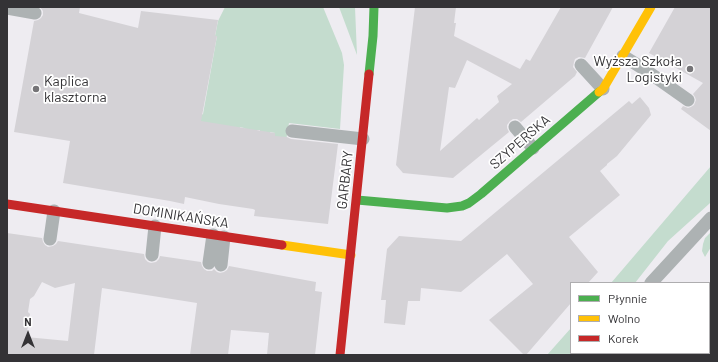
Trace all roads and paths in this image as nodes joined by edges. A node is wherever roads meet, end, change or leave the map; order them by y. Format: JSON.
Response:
{"nodes":[{"id":1,"x":374,"y":7,"type":"edge"},
{"id":2,"x":651,"y":7,"type":"edge"},
{"id":3,"x":7,"y":8,"type":"edge"},
{"id":4,"x":35,"y":13,"type":"dead end"},
{"id":5,"x":623,"y":56,"type":"junction"},
{"id":6,"x":581,"y":65,"type":"dead end"},
{"id":7,"x":603,"y":89,"type":"junction"},
{"id":8,"x":688,"y":100,"type":"dead end"},
{"id":9,"x":515,"y":127,"type":"dead end"},
{"id":10,"x":292,"y":131,"type":"dead end"},
{"id":11,"x":363,"y":139,"type":"junction"},
{"id":12,"x":533,"y":148,"type":"junction"},
{"id":13,"x":357,"y":200,"type":"junction"},
{"id":14,"x":7,"y":204,"type":"edge"},
{"id":15,"x":54,"y":211,"type":"junction"},
{"id":16,"x":711,"y":218,"type":"edge"},
{"id":17,"x":155,"y":226,"type":"junction"},
{"id":18,"x":218,"y":236,"type":"junction"},
{"id":19,"x":50,"y":240,"type":"dead end"},
{"id":20,"x":152,"y":255,"type":"dead end"},
{"id":21,"x":350,"y":255,"type":"junction"},
{"id":22,"x":215,"y":264,"type":"dead end"},
{"id":23,"x":652,"y":282,"type":"edge"},
{"id":24,"x":340,"y":355,"type":"edge"}],
"edges":[{"from":1,"to":11,"type":"street","name":"GARBARY"},
{"from":2,"to":5,"type":"street","name":"SZYPERSKA"},
{"from":3,"to":4,"type":"lane"},
{"from":5,"to":7,"type":"street","name":"SZYPERSKA"},
{"from":5,"to":8,"type":"lane"},
{"from":6,"to":7,"type":"lane"},
{"from":7,"to":12,"type":"street","name":"SZYPERSKA"},
{"from":9,"to":12,"type":"lane"},
{"from":10,"to":11,"type":"lane"},
{"from":11,"to":13,"type":"street","name":"GARBARY"},
{"from":12,"to":13,"type":"street","name":"SZYPERSKA"},
{"from":13,"to":21,"type":"street","name":"GARBARY"},
{"from":14,"to":15,"type":"street","name":"DOMINIKAŃSKA"},
{"from":15,"to":17,"type":"street","name":"DOMINIKAŃSKA"},
{"from":15,"to":19,"type":"lane"},
{"from":16,"to":23,"type":"lane"},
{"from":17,"to":18,"type":"street","name":"DOMINIKAŃSKA"},
{"from":17,"to":20,"type":"lane"},
{"from":18,"to":21,"type":"street","name":"DOMINIKAŃSKA"},
{"from":18,"to":22,"type":"lane"},
{"from":21,"to":24,"type":"street","name":"GARBARY"}]}
